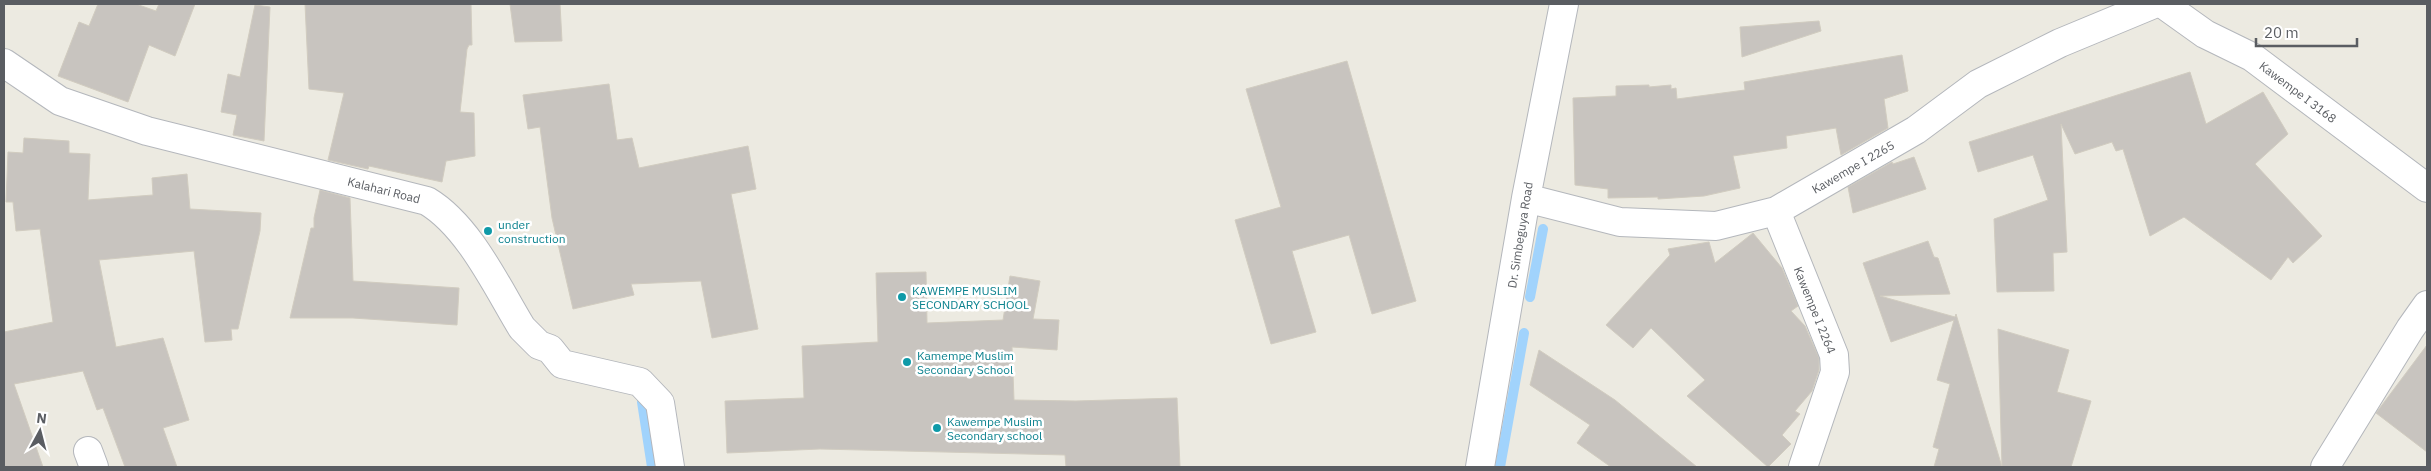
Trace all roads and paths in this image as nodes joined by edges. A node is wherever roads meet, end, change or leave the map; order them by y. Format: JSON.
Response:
{"nodes":[{"id":1,"x":1564,"y":4,"type":"edge"},
{"id":2,"x":2154,"y":4,"type":"edge"},
{"id":3,"x":2163,"y":4,"type":"edge"},
{"id":4,"x":4,"y":64,"type":"edge"},
{"id":5,"x":2427,"y":188,"type":"edge"},
{"id":6,"x":1526,"y":198,"type":"junction"},
{"id":7,"x":1776,"y":211,"type":"junction"},
{"id":8,"x":2427,"y":305,"type":"edge"},
{"id":9,"x":670,"y":467,"type":"edge"},
{"id":10,"x":1480,"y":467,"type":"edge"},
{"id":11,"x":1803,"y":467,"type":"edge"},
{"id":12,"x":2326,"y":467,"type":"edge"}],
"edges":[{"from":1,"to":6,"type":"street","name":"Dr. Simbeguya Road"},
{"from":2,"to":7,"type":"street","name":"Kawempe I 2265"},
{"from":3,"to":5,"type":"street","name":"Kawempe I 3168"},
{"from":4,"to":9,"type":"street","name":"Kalahari Road"},
{"from":6,"to":7,"type":"street","name":"Kawempe I 2265"},
{"from":6,"to":10,"type":"street","name":"Dr. Simbeguya Road"},
{"from":7,"to":11,"type":"street","name":"Kawempe I 2264"},
{"from":8,"to":12,"type":"street"}]}
